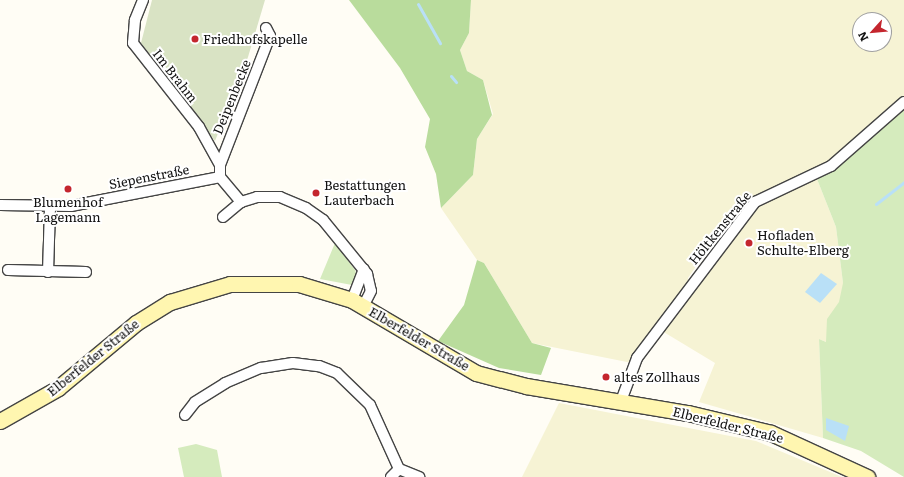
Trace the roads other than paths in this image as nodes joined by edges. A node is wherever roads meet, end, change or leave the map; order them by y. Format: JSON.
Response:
{"nodes":[{"id":1,"x":143,"y":0,"type":"edge"},
{"id":2,"x":266,"y":28,"type":"dead end"},
{"id":3,"x":904,"y":102,"type":"edge"},
{"id":4,"x":220,"y":164,"type":"junction"},
{"id":5,"x":220,"y":177,"type":"junction"},
{"id":6,"x":241,"y":202,"type":"junction"},
{"id":7,"x":0,"y":205,"type":"edge"},
{"id":8,"x":50,"y":207,"type":"junction"},
{"id":9,"x":223,"y":217,"type":"dead end"},
{"id":10,"x":8,"y":270,"type":"dead end"},
{"id":11,"x":48,"y":272,"type":"junction"},
{"id":12,"x":86,"y":272,"type":"dead end"},
{"id":13,"x":357,"y":304,"type":"junction"},
{"id":14,"x":621,"y":401,"type":"junction"},
{"id":15,"x":185,"y":415,"type":"dead end"},
{"id":16,"x":0,"y":421,"type":"edge"},
{"id":17,"x":399,"y":469,"type":"junction"},
{"id":18,"x":391,"y":477,"type":"edge"},
{"id":19,"x":420,"y":477,"type":"edge"},
{"id":20,"x":867,"y":477,"type":"edge"}],
"edges":[{"from":1,"to":4,"type":"street","name":"Im Brahm"},
{"from":2,"to":4,"type":"street","name":"Deipenbecke"},
{"from":3,"to":14,"type":"street","name":"Höltkenstraße"},
{"from":4,"to":5,"type":"street","name":"Deipenbecke"},
{"from":5,"to":6,"type":"street"},
{"from":5,"to":8,"type":"street","name":"Siepenstraße"},
{"from":6,"to":9,"type":"street"},
{"from":6,"to":13,"type":"street"},
{"from":7,"to":8,"type":"street","name":"Siepenstraße"},
{"from":8,"to":11,"type":"street"},
{"from":10,"to":11,"type":"street"},
{"from":11,"to":12,"type":"street"},
{"from":13,"to":14,"type":"main road","name":"Elberfelder Straße"},
{"from":13,"to":16,"type":"main road","name":"Elberfelder Straße"},
{"from":14,"to":20,"type":"main road","name":"Elberfelder Straße"},
{"from":15,"to":17,"type":"street"},
{"from":17,"to":18,"type":"street"},
{"from":17,"to":19,"type":"street"}]}
